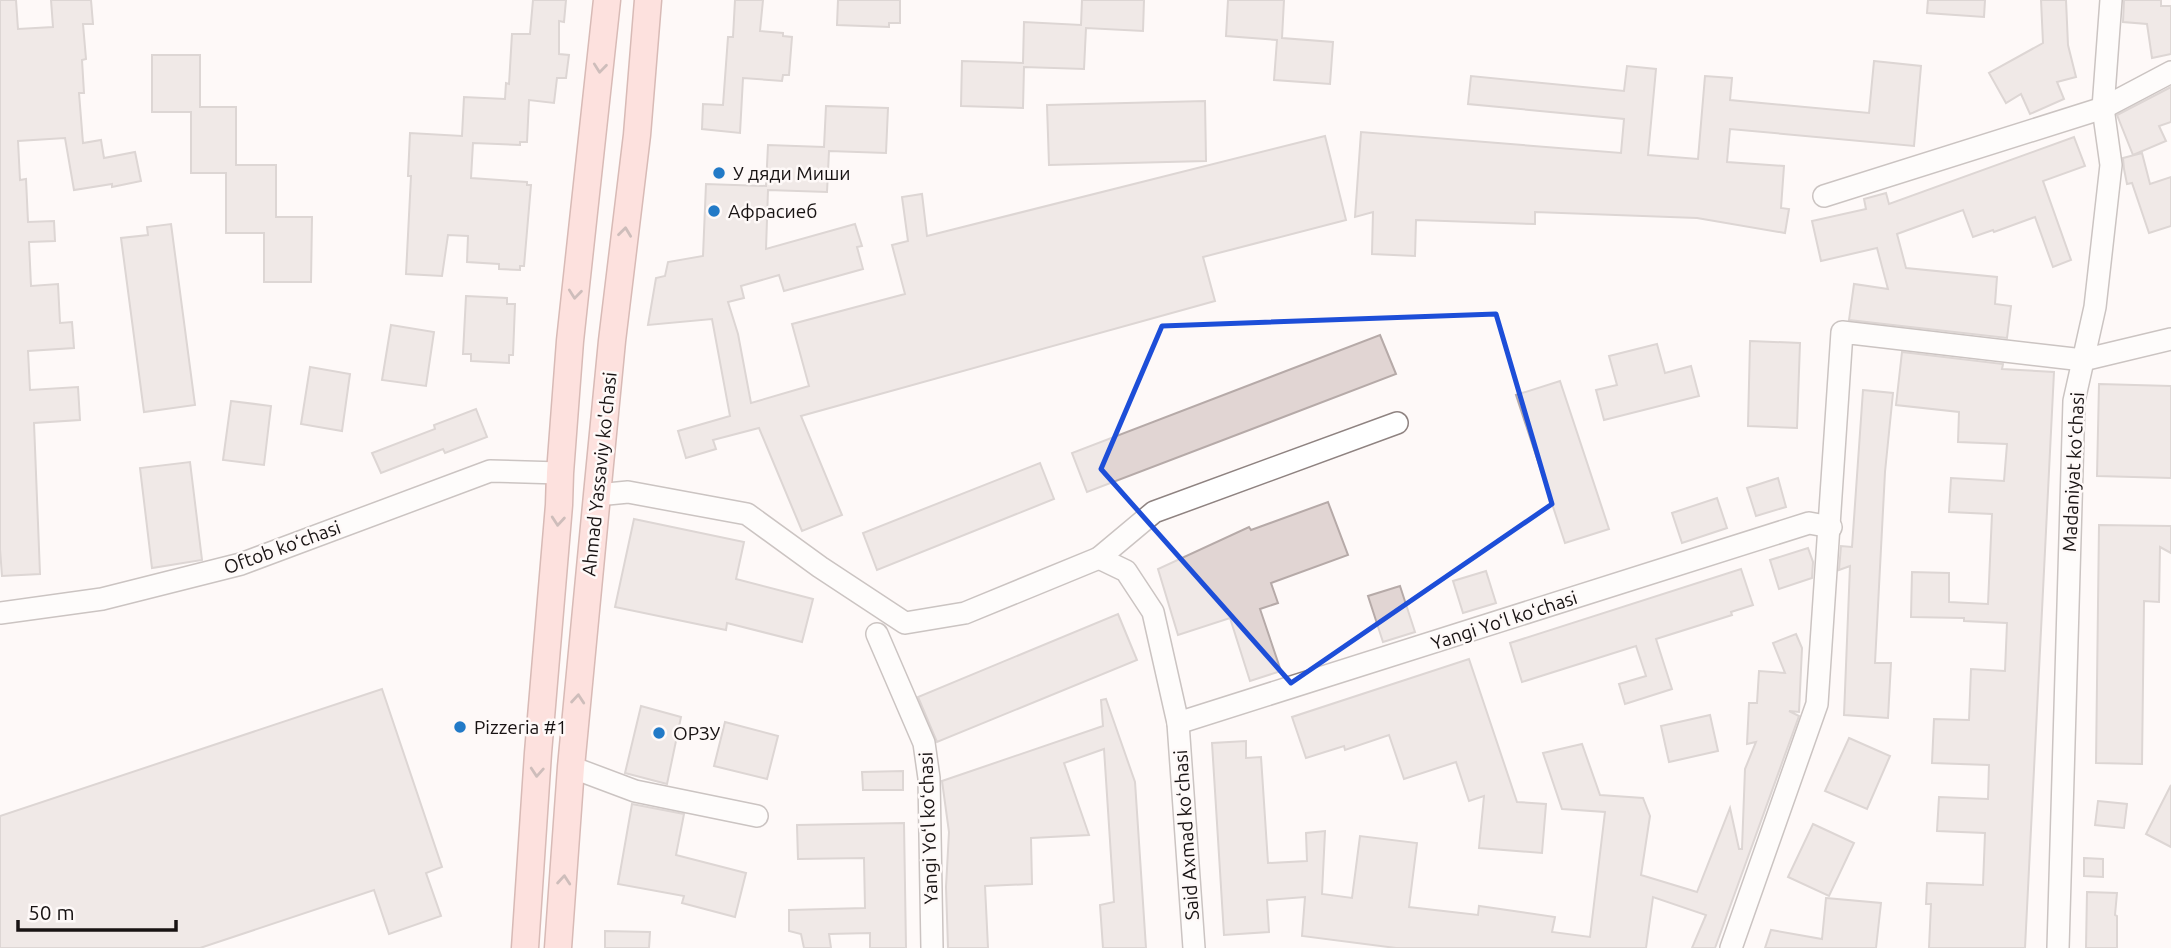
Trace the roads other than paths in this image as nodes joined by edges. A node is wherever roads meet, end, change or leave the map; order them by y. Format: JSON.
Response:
{"nodes":[{"id":1,"x":607,"y":0,"type":"edge"},
{"id":2,"x":648,"y":0,"type":"edge"},
{"id":3,"x":2111,"y":0,"type":"edge"},
{"id":4,"x":2171,"y":72,"type":"edge"},
{"id":5,"x":2103,"y":107,"type":"junction"},
{"id":6,"x":1824,"y":196,"type":"dead end"},
{"id":7,"x":2171,"y":339,"type":"edge"},
{"id":8,"x":2083,"y":360,"type":"junction"},
{"id":9,"x":1397,"y":423,"type":"dead end"},
{"id":10,"x":560,"y":473,"type":"junction"},
{"id":11,"x":597,"y":495,"type":"junction"},
{"id":12,"x":1831,"y":527,"type":"junction"},
{"id":13,"x":1099,"y":558,"type":"junction"},
{"id":14,"x":0,"y":613,"type":"edge"},
{"id":15,"x":877,"y":634,"type":"dead end"},
{"id":16,"x":1178,"y":723,"type":"junction"},
{"id":17,"x":571,"y":767,"type":"junction"},
{"id":18,"x":757,"y":816,"type":"dead end"},
{"id":19,"x":525,"y":948,"type":"edge"},
{"id":20,"x":558,"y":948,"type":"edge"},
{"id":21,"x":932,"y":948,"type":"edge"},
{"id":22,"x":1195,"y":948,"type":"edge"},
{"id":23,"x":1731,"y":948,"type":"edge"},
{"id":24,"x":2058,"y":948,"type":"edge"}],
"edges":[{"from":1,"to":10,"type":"main road","name":"Ahmad Yassaviy ko'chasi","one_way":true},
{"from":11,"to":2,"type":"main road","name":"Ahmad Yassaviy ko'chasi","one_way":true},
{"from":3,"to":5,"type":"street","name":"Madaniyat koʻchasi"},
{"from":4,"to":5,"type":"street"},
{"from":5,"to":6,"type":"street"},
{"from":5,"to":8,"type":"street","name":"Madaniyat koʻchasi"},
{"from":7,"to":8,"type":"street"},
{"from":8,"to":12,"type":"street"},
{"from":8,"to":24,"type":"street","name":"Madaniyat koʻchasi"},
{"from":9,"to":13,"type":"street"},
{"from":10,"to":14,"type":"street","name":"Oftob koʻchasi"},
{"from":10,"to":19,"type":"main road","name":"Ahmad Yassaviy ko'chasi","one_way":true},
{"from":11,"to":13,"type":"street"},
{"from":17,"to":11,"type":"main road","name":"Ahmad Yassaviy ko'chasi","one_way":true},
{"from":12,"to":16,"type":"street","name":"Yangi Yoʻl koʻchasi"},
{"from":12,"to":23,"type":"street"},
{"from":13,"to":16,"type":"street","name":"Said Axmad koʻchasi"},
{"from":15,"to":21,"type":"street","name":"Yangi Yoʻl koʻchasi"},
{"from":16,"to":22,"type":"street","name":"Said Axmad koʻchasi"},
{"from":17,"to":18,"type":"street"},
{"from":20,"to":17,"type":"main road","name":"Ahmad Yassaviy ko'chasi","one_way":true}]}
